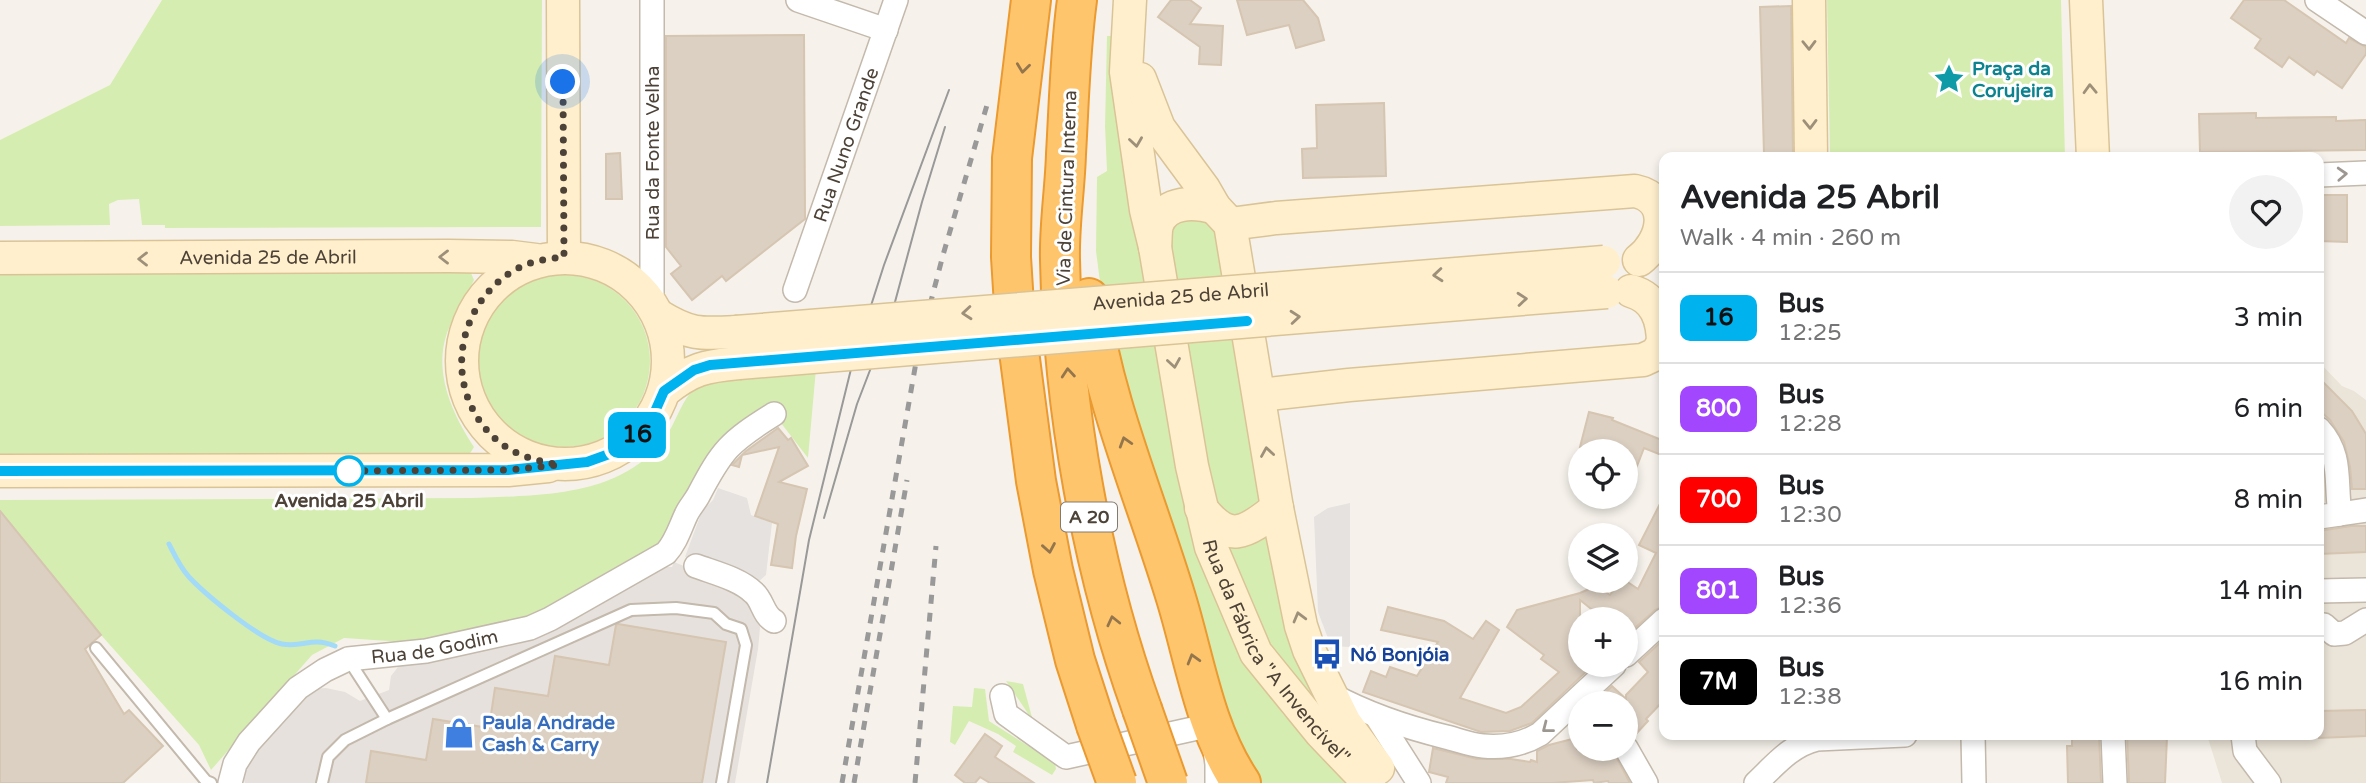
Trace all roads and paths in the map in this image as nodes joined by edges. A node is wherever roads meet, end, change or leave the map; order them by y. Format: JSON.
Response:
{"nodes":[{"id":1,"x":563,"y":0,"type":"edge"},
{"id":2,"x":652,"y":0,"type":"edge"},
{"id":3,"x":798,"y":0,"type":"edge"},
{"id":4,"x":896,"y":0,"type":"edge"},
{"id":5,"x":1031,"y":0,"type":"edge"},
{"id":6,"x":1077,"y":0,"type":"edge"},
{"id":7,"x":1130,"y":0,"type":"edge"},
{"id":8,"x":1809,"y":0,"type":"edge"},
{"id":9,"x":2086,"y":0,"type":"edge"},
{"id":10,"x":2317,"y":0,"type":"edge"},
{"id":11,"x":886,"y":30,"type":"junction"},
{"id":12,"x":2366,"y":33,"type":"edge"},
{"id":13,"x":1129,"y":51,"type":"junction"},
{"id":14,"x":1811,"y":152,"type":"edge"},
{"id":15,"x":2093,"y":152,"type":"edge"},
{"id":16,"x":2366,"y":173,"type":"edge"},
{"id":17,"x":2324,"y":175,"type":"edge"},
{"id":18,"x":1064,"y":202,"type":"junction"},
{"id":19,"x":1659,"y":211,"type":"edge"},
{"id":20,"x":1222,"y":216,"type":"junction"},
{"id":21,"x":1659,"y":231,"type":"edge"},
{"id":22,"x":1155,"y":247,"type":"junction"},
{"id":23,"x":0,"y":258,"type":"edge"},
{"id":24,"x":550,"y":259,"type":"junction"},
{"id":25,"x":1651,"y":259,"type":"edge"},
{"id":26,"x":1614,"y":282,"type":"junction"},
{"id":27,"x":1659,"y":286,"type":"edge"},
{"id":28,"x":795,"y":290,"type":"dead end"},
{"id":29,"x":655,"y":311,"type":"junction"},
{"id":30,"x":1659,"y":314,"type":"edge"},
{"id":31,"x":1659,"y":351,"type":"edge"},
{"id":32,"x":664,"y":391,"type":"junction"},
{"id":33,"x":1259,"y":395,"type":"junction"},
{"id":34,"x":774,"y":414,"type":"dead end"},
{"id":35,"x":2324,"y":435,"type":"edge"},
{"id":36,"x":559,"y":465,"type":"junction"},
{"id":37,"x":0,"y":471,"type":"edge"},
{"id":38,"x":1201,"y":508,"type":"junction"},
{"id":39,"x":1276,"y":509,"type":"junction"},
{"id":40,"x":2366,"y":510,"type":"edge"},
{"id":41,"x":2329,"y":515,"type":"edge"},
{"id":42,"x":680,"y":559,"type":"junction"},
{"id":43,"x":2324,"y":590,"type":"edge"},
{"id":44,"x":2366,"y":590,"type":"edge"},
{"id":45,"x":2366,"y":620,"type":"edge"},
{"id":46,"x":774,"y":621,"type":"dead end"},
{"id":47,"x":1659,"y":625,"type":"edge"},
{"id":48,"x":2324,"y":631,"type":"edge"},
{"id":49,"x":1638,"y":644,"type":"edge"},
{"id":50,"x":96,"y":648,"type":"dead end"},
{"id":51,"x":348,"y":659,"type":"junction"},
{"id":52,"x":1330,"y":694,"type":"junction"},
{"id":53,"x":1002,"y":696,"type":"dead end"},
{"id":54,"x":1568,"y":714,"type":"edge"},
{"id":55,"x":1377,"y":718,"type":"junction"},
{"id":56,"x":387,"y":719,"type":"junction"},
{"id":57,"x":1211,"y":725,"type":"junction"},
{"id":58,"x":1813,"y":740,"type":"edge"},
{"id":59,"x":1973,"y":740,"type":"edge"},
{"id":60,"x":2113,"y":740,"type":"edge"},
{"id":61,"x":2244,"y":740,"type":"edge"},
{"id":62,"x":1633,"y":761,"type":"edge"},
{"id":63,"x":211,"y":783,"type":"edge"},
{"id":64,"x":230,"y":783,"type":"edge"},
{"id":65,"x":322,"y":783,"type":"edge"},
{"id":66,"x":722,"y":783,"type":"edge"},
{"id":67,"x":1117,"y":783,"type":"edge"},
{"id":68,"x":1168,"y":783,"type":"edge"},
{"id":69,"x":1217,"y":783,"type":"edge"},
{"id":70,"x":1241,"y":783,"type":"edge"},
{"id":71,"x":1369,"y":783,"type":"edge"},
{"id":72,"x":1389,"y":783,"type":"edge"},
{"id":73,"x":1419,"y":783,"type":"edge"},
{"id":74,"x":1646,"y":783,"type":"edge"},
{"id":75,"x":1756,"y":783,"type":"edge"},
{"id":76,"x":1974,"y":783,"type":"edge"},
{"id":77,"x":2115,"y":783,"type":"edge"},
{"id":78,"x":2269,"y":783,"type":"edge"}],
"edges":[{"from":1,"to":24,"type":"main road"},
{"from":2,"to":29,"type":"street","name":"Rua da Fonte Velha"},
{"from":3,"to":11,"type":"street"},
{"from":4,"to":11,"type":"street","name":"Rua Nuno Grande"},
{"from":5,"to":67,"type":"highway","number":"A 20","one_way":true,"bridge":true},
{"from":6,"to":18,"type":"highway","name":"Via de Cintura Interna","number":"A 20"},
{"from":7,"to":13,"type":"main road","name":"Rua da Fábrica \"A Invencível\""},
{"from":8,"to":14,"type":"main road","one_way":true},
{"from":15,"to":9,"type":"main road","one_way":true},
{"from":10,"to":12,"type":"street"},
{"from":11,"to":28,"type":"street","name":"Rua Nuno Grande"},
{"from":13,"to":20,"type":"main road","name":"Rua da Fábrica \"A Invencível\""},
{"from":13,"to":22,"type":"main road","name":"Rua da Fábrica \"A Invencível\"","one_way":true},
{"from":17,"to":16,"type":"street","one_way":true},
{"from":57,"to":18,"type":"highway","one_way":true},
{"from":68,"to":18,"type":"highway","name":"Via de Cintura Interna","number":"A 20","one_way":true,"bridge":true},
{"from":19,"to":20,"type":"main road"},
{"from":20,"to":22,"type":"main road","name":"Rua da Fábrica \"A Invencível\""},
{"from":20,"to":33,"type":"main road","name":"Rua da Fábrica \"A Invencível\""},
{"from":21,"to":25,"type":"main road"},
{"from":22,"to":38,"type":"main road","name":"Rua da Fábrica \"A Invencível\"","one_way":true},
{"from":24,"to":23,"type":"main road","name":"Avenida 25 de Abril","one_way":true},
{"from":24,"to":29,"type":"main road"},
{"from":24,"to":36,"type":"main road"},
{"from":25,"to":26,"type":"main road","name":"Avenida 25 de Abril"},
{"from":26,"to":27,"type":"main road","name":"Avenida 25 de Abril"},
{"from":26,"to":29,"type":"main road","name":"Avenida 25 de Abril","one_way":true,"bridge":true},
{"from":26,"to":30,"type":"main road"},
{"from":32,"to":26,"type":"main road","name":"Avenida 25 de Abril","one_way":true,"bridge":true},
{"from":29,"to":32,"type":"main road"},
{"from":31,"to":33,"type":"main road"},
{"from":32,"to":36,"type":"main road"},
{"from":39,"to":33,"type":"main road","name":"Rua da Fábrica \"A Invencível\"","one_way":true},
{"from":34,"to":42,"type":"street"},
{"from":35,"to":41,"type":"street"},
{"from":36,"to":37,"type":"main road"},
{"from":38,"to":39,"type":"main road","name":"Rua da Fábrica \"A Invencível\""},
{"from":38,"to":71,"type":"main road","name":"Rua da Fábrica \"A Invencível\""},
{"from":52,"to":39,"type":"main road","name":"Rua da Fábrica \"A Invencível\"","one_way":true},
{"from":40,"to":41,"type":"street"},
{"from":42,"to":46,"type":"street"},
{"from":42,"to":51,"type":"street","name":"Rua de Godim"},
{"from":43,"to":44,"type":"street"},
{"from":45,"to":48,"type":"street"},
{"from":47,"to":49,"type":"street"},
{"from":50,"to":63,"type":"lane"},
{"from":51,"to":56,"type":"lane"},
{"from":51,"to":64,"type":"street","name":"Rua de Godim"},
{"from":52,"to":55,"type":"street"},
{"from":52,"to":72,"type":"main road","name":"Rua da Fábrica \"A Invencível\""},
{"from":53,"to":57,"type":"street"},
{"from":54,"to":55,"type":"street","one_way":true},
{"from":55,"to":73,"type":"street"},
{"from":56,"to":65,"type":"lane"},
{"from":56,"to":66,"type":"lane"},
{"from":57,"to":69,"type":"street"},
{"from":57,"to":70,"type":"highway"},
{"from":58,"to":75,"type":"street"},
{"from":59,"to":76,"type":"street"},
{"from":60,"to":77,"type":"street"},
{"from":61,"to":78,"type":"street"},
{"from":62,"to":74,"type":"street"}]}
